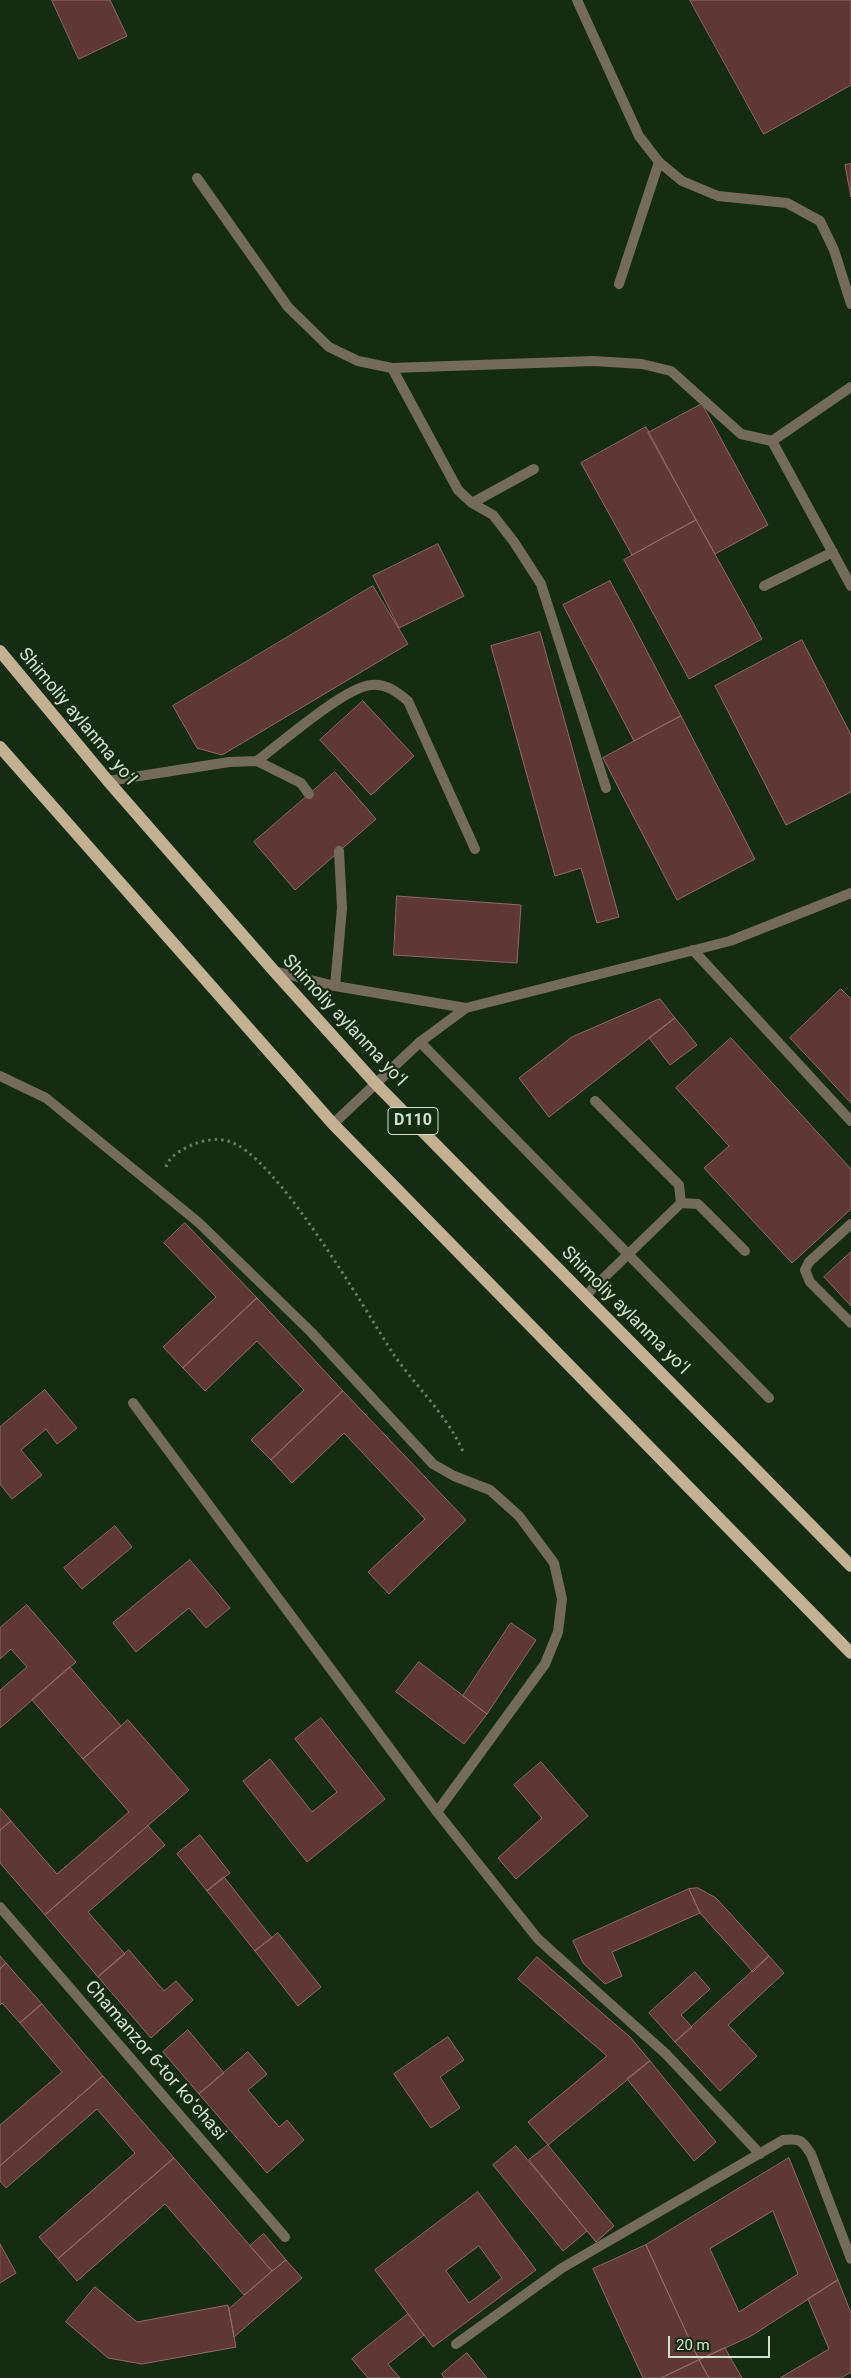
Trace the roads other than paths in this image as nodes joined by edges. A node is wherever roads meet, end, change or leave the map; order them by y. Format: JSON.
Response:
{"nodes":[{"id":1,"x":577,"y":0,"type":"edge"},
{"id":2,"x":658,"y":162,"type":"junction"},
{"id":3,"x":197,"y":178,"type":"dead end"},
{"id":4,"x":619,"y":284,"type":"dead end"},
{"id":5,"x":851,"y":304,"type":"edge"},
{"id":6,"x":392,"y":368,"type":"junction"},
{"id":7,"x":851,"y":387,"type":"edge"},
{"id":8,"x":772,"y":441,"type":"junction"},
{"id":9,"x":534,"y":469,"type":"dead end"},
{"id":10,"x":472,"y":503,"type":"junction"},
{"id":11,"x":832,"y":552,"type":"junction"},
{"id":12,"x":764,"y":586,"type":"dead end"},
{"id":13,"x":851,"y":586,"type":"edge"},
{"id":14,"x":0,"y":651,"type":"edge"},
{"id":15,"x":0,"y":747,"type":"edge"},
{"id":16,"x":257,"y":761,"type":"junction"},
{"id":17,"x":108,"y":781,"type":"junction"},
{"id":18,"x":606,"y":788,"type":"dead end"},
{"id":19,"x":309,"y":794,"type":"dead end"},
{"id":20,"x":475,"y":849,"type":"dead end"},
{"id":21,"x":339,"y":851,"type":"dead end"},
{"id":22,"x":851,"y":893,"type":"edge"},
{"id":23,"x":693,"y":950,"type":"junction"},
{"id":24,"x":274,"y":972,"type":"junction"},
{"id":25,"x":335,"y":986,"type":"junction"},
{"id":26,"x":466,"y":1008,"type":"junction"},
{"id":27,"x":420,"y":1042,"type":"junction"},
{"id":28,"x":0,"y":1076,"type":"edge"},
{"id":29,"x":376,"y":1083,"type":"junction"},
{"id":30,"x":595,"y":1101,"type":"dead end"},
{"id":31,"x":851,"y":1121,"type":"edge"},
{"id":32,"x":333,"y":1124,"type":"junction"},
{"id":33,"x":681,"y":1203,"type":"junction"},
{"id":34,"x":851,"y":1224,"type":"edge"},
{"id":35,"x":745,"y":1251,"type":"dead end"},
{"id":36,"x":628,"y":1254,"type":"junction"},
{"id":37,"x":585,"y":1296,"type":"junction"},
{"id":38,"x":851,"y":1323,"type":"edge"},
{"id":39,"x":769,"y":1398,"type":"dead end"},
{"id":40,"x":133,"y":1402,"type":"dead end"},
{"id":41,"x":851,"y":1566,"type":"edge"},
{"id":42,"x":851,"y":1653,"type":"edge"},
{"id":43,"x":437,"y":1812,"type":"junction"},
{"id":44,"x":0,"y":1906,"type":"edge"},
{"id":45,"x":760,"y":2154,"type":"junction"},
{"id":46,"x":285,"y":2238,"type":"dead end"},
{"id":47,"x":851,"y":2259,"type":"edge"},
{"id":48,"x":456,"y":2344,"type":"dead end"}],
"edges":[{"from":1,"to":2,"type":"street"},
{"from":2,"to":4,"type":"street"},
{"from":2,"to":5,"type":"street"},
{"from":3,"to":6,"type":"street"},
{"from":6,"to":8,"type":"street"},
{"from":6,"to":10,"type":"street"},
{"from":7,"to":8,"type":"street"},
{"from":8,"to":11,"type":"street"},
{"from":9,"to":10,"type":"street"},
{"from":10,"to":18,"type":"street"},
{"from":11,"to":12,"type":"street"},
{"from":11,"to":13,"type":"street"},
{"from":14,"to":17,"type":"main road","name":"Shimoliy aylanma yoʻl","number":"D110"},
{"from":15,"to":32,"type":"main road"},
{"from":16,"to":17,"type":"street"},
{"from":16,"to":19,"type":"street"},
{"from":16,"to":20,"type":"street"},
{"from":17,"to":24,"type":"main road","name":"Shimoliy aylanma yoʻl","number":"D110"},
{"from":21,"to":25,"type":"street"},
{"from":22,"to":23,"type":"street"},
{"from":23,"to":26,"type":"street"},
{"from":23,"to":31,"type":"street"},
{"from":24,"to":25,"type":"street"},
{"from":24,"to":29,"type":"main road","name":"Shimoliy aylanma yoʻl","number":"D110"},
{"from":25,"to":26,"type":"street"},
{"from":26,"to":27,"type":"street"},
{"from":27,"to":29,"type":"street"},
{"from":27,"to":36,"type":"street"},
{"from":28,"to":43,"type":"street"},
{"from":29,"to":32,"type":"street"},
{"from":29,"to":37,"type":"main road","name":"Shimoliy aylanma yoʻl","number":"D110"},
{"from":30,"to":33,"type":"street"},
{"from":32,"to":42,"type":"main road"},
{"from":33,"to":35,"type":"street"},
{"from":33,"to":36,"type":"street"},
{"from":34,"to":38,"type":"street"},
{"from":36,"to":37,"type":"street"},
{"from":36,"to":39,"type":"street"},
{"from":37,"to":41,"type":"main road","name":"Shimoliy aylanma yoʻl","number":"D110"},
{"from":40,"to":43,"type":"street"},
{"from":43,"to":45,"type":"street"},
{"from":44,"to":46,"type":"street","name":"Chamanzor 6-tor koʻchasi"},
{"from":45,"to":47,"type":"street"},
{"from":45,"to":48,"type":"street"}]}
